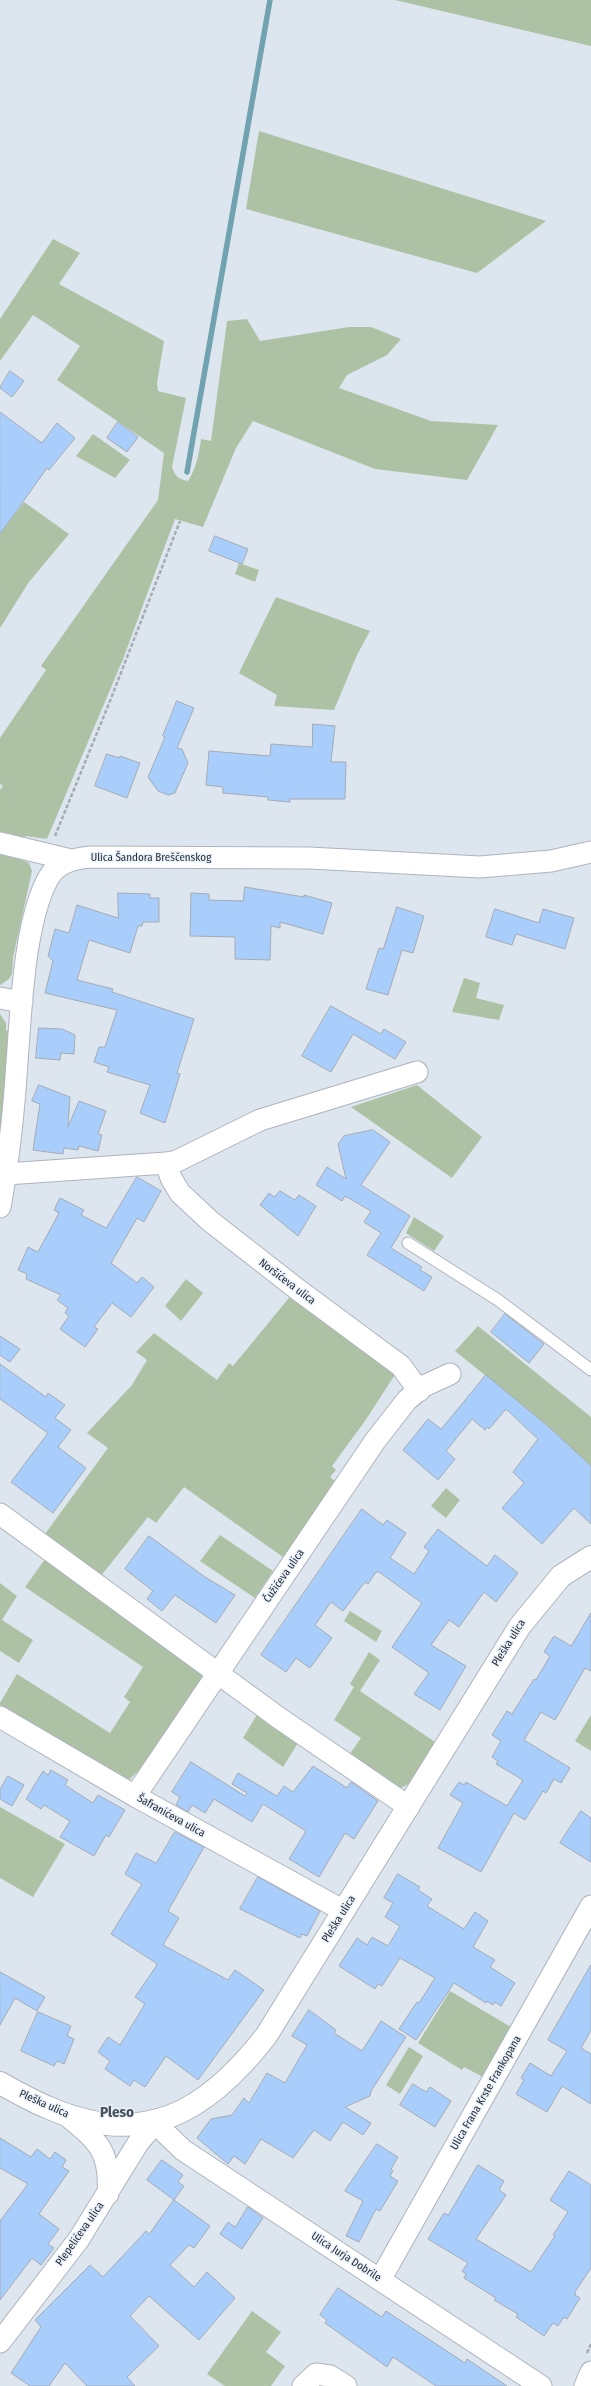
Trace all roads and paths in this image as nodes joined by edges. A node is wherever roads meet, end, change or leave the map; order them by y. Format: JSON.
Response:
{"nodes":[{"id":1,"x":180,"y":521,"type":"dead end"},
{"id":2,"x":0,"y":843,"type":"edge"},
{"id":3,"x":591,"y":852,"type":"edge"},
{"id":4,"x":47,"y":855,"type":"junction"},
{"id":5,"x":70,"y":860,"type":"junction"},
{"id":6,"x":0,"y":998,"type":"edge"},
{"id":7,"x":22,"y":1002,"type":"junction"},
{"id":8,"x":417,"y":1072,"type":"dead end"},
{"id":9,"x":166,"y":1163,"type":"junction"},
{"id":10,"x":6,"y":1174,"type":"junction"},
{"id":11,"x":0,"y":1206,"type":"edge"},
{"id":12,"x":408,"y":1243,"type":"dead end"},
{"id":13,"x":591,"y":1370,"type":"edge"},
{"id":14,"x":450,"y":1374,"type":"dead end"},
{"id":15,"x":419,"y":1391,"type":"junction"},
{"id":16,"x":0,"y":1514,"type":"edge"},
{"id":17,"x":591,"y":1557,"type":"edge"},
{"id":18,"x":217,"y":1672,"type":"junction"},
{"id":19,"x":0,"y":1717,"type":"edge"},
{"id":20,"x":135,"y":1796,"type":"junction"},
{"id":21,"x":409,"y":1807,"type":"junction"},
{"id":22,"x":591,"y":1906,"type":"edge"},
{"id":23,"x":344,"y":1912,"type":"junction"},
{"id":24,"x":0,"y":2083,"type":"edge"},
{"id":25,"x":66,"y":2115,"type":"junction"},
{"id":26,"x":155,"y":2123,"type":"junction"},
{"id":27,"x":108,"y":2195,"type":"junction"},
{"id":28,"x":380,"y":2280,"type":"junction"},
{"id":29,"x":0,"y":2342,"type":"edge"},
{"id":30,"x":591,"y":2372,"type":"edge"},
{"id":31,"x":303,"y":2386,"type":"edge"},
{"id":32,"x":346,"y":2386,"type":"edge"},
{"id":33,"x":541,"y":2386,"type":"edge"},
{"id":34,"x":585,"y":2386,"type":"edge"}],
"edges":[{"from":1,"to":4,"type":"path"},
{"from":2,"to":4,"type":"street"},
{"from":3,"to":5,"type":"street","name":"Ulica Šandora Breščenskog"},
{"from":4,"to":5,"type":"street"},
{"from":5,"to":7,"type":"street","name":"Ulica Šandora Breščenskog"},
{"from":6,"to":7,"type":"street"},
{"from":7,"to":10,"type":"street","name":"Ulica Šandora Breščenskog"},
{"from":8,"to":9,"type":"street"},
{"from":9,"to":10,"type":"street"},
{"from":9,"to":15,"type":"street","name":"Noršićeva ulica"},
{"from":10,"to":11,"type":"street","name":"Ulica Šandora Breščenskog"},
{"from":12,"to":13,"type":"lane"},
{"from":14,"to":15,"type":"street","name":"Čužićeva ulica"},
{"from":15,"to":18,"type":"street","name":"Čužićeva ulica"},
{"from":16,"to":18,"type":"street"},
{"from":17,"to":21,"type":"street","name":"Pleška ulica"},
{"from":18,"to":20,"type":"street","name":"Čužićeva ulica"},
{"from":18,"to":21,"type":"street"},
{"from":19,"to":20,"type":"street","name":"Šafranićeva ulica"},
{"from":20,"to":23,"type":"street","name":"Šafranićeva ulica"},
{"from":21,"to":23,"type":"street","name":"Pleška ulica"},
{"from":22,"to":28,"type":"street","name":"Ulica Frana Krste Frankopana"},
{"from":23,"to":26,"type":"street","name":"Pleška ulica"},
{"from":24,"to":25,"type":"street","name":"Pleška ulica"},
{"from":25,"to":26,"type":"street","name":"Pleška ulica"},
{"from":25,"to":27,"type":"street"},
{"from":26,"to":27,"type":"street","name":"Plepelićeva ulica"},
{"from":26,"to":28,"type":"street","name":"Ulica Jurja Dobrile"},
{"from":27,"to":29,"type":"street","name":"Plepelićeva ulica"},
{"from":28,"to":33,"type":"street","name":"Ulica Jurja Dobrile"},
{"from":30,"to":34,"type":"street"},
{"from":31,"to":32,"type":"street"}]}
